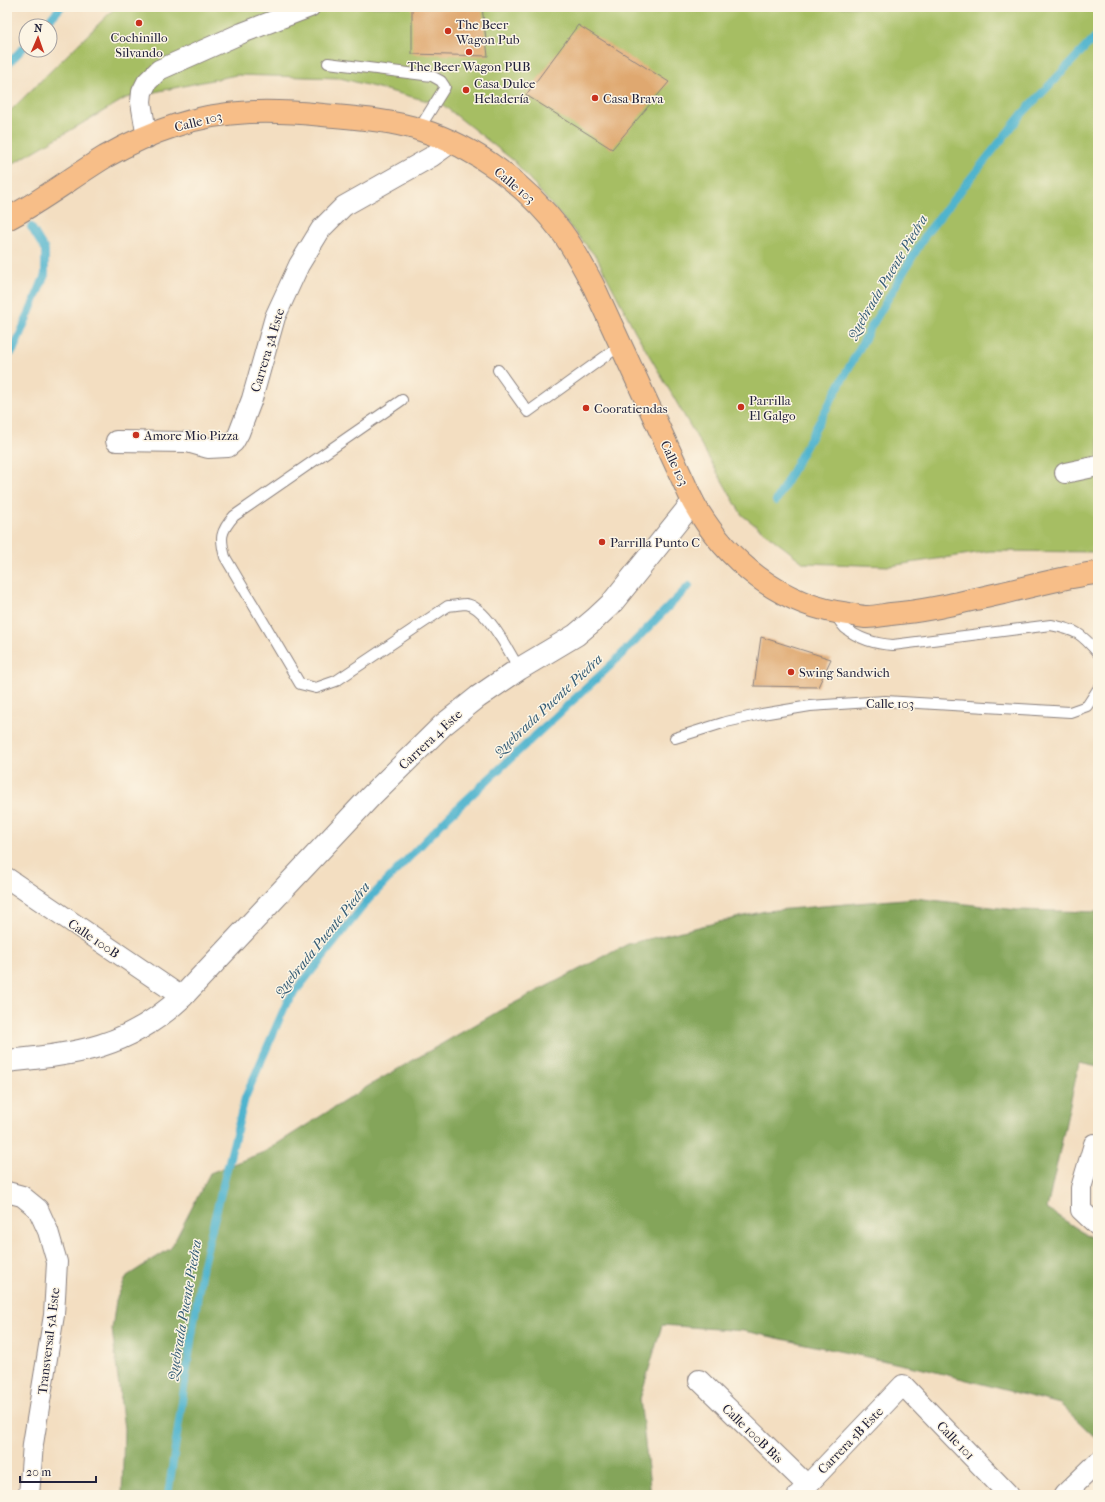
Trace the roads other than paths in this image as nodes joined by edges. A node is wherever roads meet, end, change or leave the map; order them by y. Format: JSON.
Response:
{"nodes":[{"id":1,"x":310,"y":7,"type":"edge"},
{"id":2,"x":328,"y":63,"type":"dead end"},
{"id":3,"x":420,"y":129,"type":"junction"},
{"id":4,"x":147,"y":138,"type":"junction"},
{"id":5,"x":452,"y":142,"type":"junction"},
{"id":6,"x":7,"y":219,"type":"edge"},
{"id":7,"x":621,"y":345,"type":"junction"},
{"id":8,"x":498,"y":370,"type":"dead end"},
{"id":9,"x":402,"y":400,"type":"dead end"},
{"id":10,"x":116,"y":441,"type":"dead end"},
{"id":11,"x":1098,"y":466,"type":"edge"},
{"id":12,"x":1065,"y":473,"type":"dead end"},
{"id":13,"x":693,"y":502,"type":"junction"},
{"id":14,"x":1098,"y":573,"type":"edge"},
{"id":15,"x":834,"y":613,"type":"junction"},
{"id":16,"x":1098,"y":653,"type":"edge"},
{"id":17,"x":519,"y":669,"type":"junction"},
{"id":18,"x":1098,"y":689,"type":"edge"},
{"id":19,"x":675,"y":738,"type":"dead end"},
{"id":20,"x":7,"y":878,"type":"edge"},
{"id":21,"x":182,"y":997,"type":"junction"},
{"id":22,"x":7,"y":1060,"type":"edge"},
{"id":23,"x":1094,"y":1144,"type":"dead end"},
{"id":24,"x":15,"y":1194,"type":"edge"},
{"id":25,"x":1098,"y":1226,"type":"edge"},
{"id":26,"x":699,"y":1380,"type":"dead end"},
{"id":27,"x":903,"y":1385,"type":"joint"},
{"id":28,"x":1098,"y":1462,"type":"edge"},
{"id":29,"x":802,"y":1490,"type":"edge"},
{"id":30,"x":29,"y":1495,"type":"edge"},
{"id":31,"x":1009,"y":1495,"type":"edge"},
{"id":32,"x":1064,"y":1495,"type":"edge"}],
"edges":[{"from":1,"to":4,"type":"street"},
{"from":2,"to":3,"type":"lane"},
{"from":3,"to":4,"type":"main road","name":"Calle 103"},
{"from":3,"to":5,"type":"main road","name":"Calle 103"},
{"from":4,"to":6,"type":"main road","name":"Calle 103"},
{"from":5,"to":7,"type":"main road","name":"Calle 103"},
{"from":5,"to":10,"type":"street","name":"Carrera 3A Este"},
{"from":7,"to":8,"type":"lane"},
{"from":7,"to":13,"type":"main road","name":"Calle 103"},
{"from":9,"to":17,"type":"lane"},
{"from":11,"to":12,"type":"street"},
{"from":13,"to":15,"type":"main road","name":"Calle 103"},
{"from":13,"to":17,"type":"street","name":"Carrera 4 Este"},
{"from":14,"to":15,"type":"main road","name":"Calle 103"},
{"from":15,"to":16,"type":"lane"},
{"from":17,"to":21,"type":"street","name":"Carrera 4 Este"},
{"from":18,"to":19,"type":"lane","name":"Calle 103"},
{"from":20,"to":21,"type":"street","name":"Calle 100B"},
{"from":21,"to":22,"type":"street","name":"Carrera 4 Este"},
{"from":23,"to":25,"type":"street"},
{"from":24,"to":30,"type":"street","name":"Transversal 5A Este"},
{"from":26,"to":29,"type":"street","name":"Calle 100B Bis"},
{"from":27,"to":29,"type":"street","name":"Carrera 5B Este"},
{"from":27,"to":31,"type":"street","name":"Calle 101"},
{"from":28,"to":32,"type":"street"}]}
